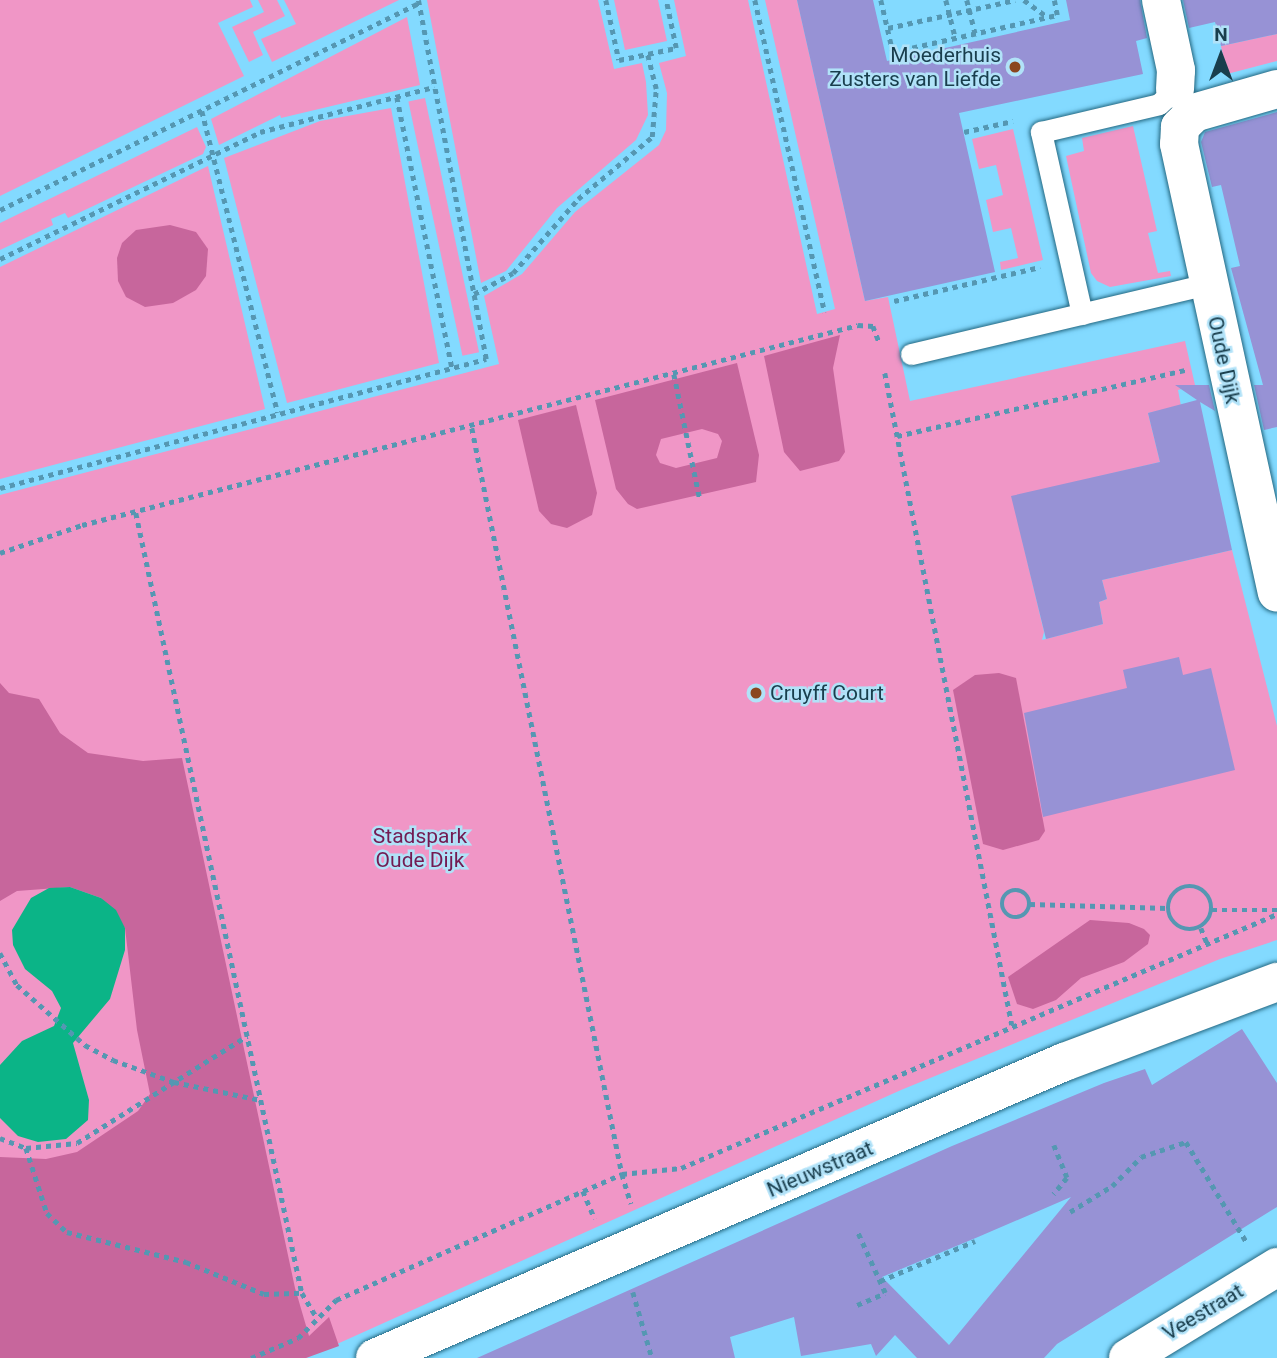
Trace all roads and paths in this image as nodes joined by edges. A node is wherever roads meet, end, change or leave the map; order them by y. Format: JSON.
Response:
{"nodes":[{"id":1,"x":606,"y":0,"type":"edge"},
{"id":2,"x":666,"y":0,"type":"edge"},
{"id":3,"x":755,"y":0,"type":"edge"},
{"id":4,"x":881,"y":0,"type":"edge"},
{"id":5,"x":946,"y":0,"type":"edge"},
{"id":6,"x":967,"y":0,"type":"edge"},
{"id":7,"x":1015,"y":0,"type":"edge"},
{"id":8,"x":1024,"y":0,"type":"edge"},
{"id":9,"x":1054,"y":0,"type":"edge"},
{"id":10,"x":1161,"y":0,"type":"edge"},
{"id":11,"x":418,"y":2,"type":"edge"},
{"id":12,"x":970,"y":10,"type":"junction"},
{"id":13,"x":949,"y":15,"type":"junction"},
{"id":14,"x":1047,"y":17,"type":"junction"},
{"id":15,"x":888,"y":29,"type":"junction"},
{"id":16,"x":975,"y":33,"type":"junction"},
{"id":17,"x":955,"y":37,"type":"junction"},
{"id":18,"x":647,"y":54,"type":"junction"},
{"id":19,"x":435,"y":87,"type":"junction"},
{"id":20,"x":1175,"y":89,"type":"joint"},
{"id":21,"x":1277,"y":89,"type":"edge"},
{"id":22,"x":397,"y":97,"type":"junction"},
{"id":23,"x":202,"y":111,"type":"junction"},
{"id":24,"x":964,"y":132,"type":"dead end"},
{"id":25,"x":1041,"y":132,"type":"junction"},
{"id":26,"x":214,"y":154,"type":"junction"},
{"id":27,"x":0,"y":210,"type":"edge"},
{"id":28,"x":0,"y":259,"type":"edge"},
{"id":29,"x":1070,"y":260,"type":"junction"},
{"id":30,"x":1208,"y":284,"type":"junction"},
{"id":31,"x":474,"y":295,"type":"junction"},
{"id":32,"x":894,"y":301,"type":"dead end"},
{"id":33,"x":825,"y":312,"type":"dead end"},
{"id":34,"x":1082,"y":314,"type":"junction"},
{"id":35,"x":881,"y":350,"type":"dead end"},
{"id":36,"x":912,"y":354,"type":"dead end"},
{"id":37,"x":883,"y":362,"type":"dead end"},
{"id":38,"x":1225,"y":362,"type":"junction"},
{"id":39,"x":452,"y":368,"type":"junction"},
{"id":40,"x":674,"y":374,"type":"junction"},
{"id":41,"x":278,"y":414,"type":"junction"},
{"id":42,"x":472,"y":428,"type":"junction"},
{"id":43,"x":897,"y":436,"type":"junction"},
{"id":44,"x":1265,"y":484,"type":"edge"},
{"id":45,"x":0,"y":488,"type":"edge"},
{"id":46,"x":700,"y":500,"type":"dead end"},
{"id":47,"x":136,"y":513,"type":"junction"},
{"id":48,"x":0,"y":553,"type":"edge"},
{"id":49,"x":1277,"y":592,"type":"edge"},
{"id":50,"x":1030,"y":904,"type":"junction"},
{"id":51,"x":1002,"y":906,"type":"junction"},
{"id":52,"x":989,"y":908,"type":"junction"},
{"id":53,"x":1168,"y":908,"type":"junction"},
{"id":54,"x":1212,"y":910,"type":"junction"},
{"id":55,"x":1277,"y":912,"type":"edge"},
{"id":56,"x":1201,"y":928,"type":"junction"},
{"id":57,"x":1207,"y":943,"type":"junction"},
{"id":58,"x":0,"y":953,"type":"edge"},
{"id":59,"x":1274,"y":990,"type":"edge"},
{"id":60,"x":1012,"y":1025,"type":"junction"},
{"id":61,"x":247,"y":1036,"type":"junction"},
{"id":62,"x":174,"y":1082,"type":"junction"},
{"id":63,"x":261,"y":1100,"type":"junction"},
{"id":64,"x":0,"y":1138,"type":"edge"},
{"id":65,"x":1054,"y":1145,"type":"dead end"},
{"id":66,"x":26,"y":1149,"type":"junction"},
{"id":67,"x":622,"y":1174,"type":"junction"},
{"id":68,"x":1054,"y":1194,"type":"dead end"},
{"id":69,"x":1070,"y":1212,"type":"dead end"},
{"id":70,"x":857,"y":1231,"type":"dead end"},
{"id":71,"x":975,"y":1241,"type":"dead end"},
{"id":72,"x":633,"y":1249,"type":"junction"},
{"id":73,"x":1272,"y":1270,"type":"edge"},
{"id":74,"x":880,"y":1281,"type":"junction"},
{"id":75,"x":302,"y":1293,"type":"junction"},
{"id":76,"x":856,"y":1305,"type":"dead end"},
{"id":77,"x":316,"y":1316,"type":"junction"},
{"id":78,"x":251,"y":1358,"type":"edge"},
{"id":79,"x":375,"y":1358,"type":"edge"},
{"id":80,"x":652,"y":1358,"type":"edge"},
{"id":81,"x":1128,"y":1358,"type":"edge"}],
"edges":[{"from":1,"to":18,"type":"path"},
{"from":2,"to":18,"type":"path"},
{"from":3,"to":33,"type":"path"},
{"from":4,"to":15,"type":"path"},
{"from":5,"to":13,"type":"path"},
{"from":6,"to":12,"type":"path"},
{"from":7,"to":12,"type":"path"},
{"from":8,"to":14,"type":"path"},
{"from":9,"to":14,"type":"path"},
{"from":10,"to":20,"type":"street"},
{"from":11,"to":19,"type":"path"},
{"from":11,"to":23,"type":"path"},
{"from":12,"to":13,"type":"path"},
{"from":12,"to":16,"type":"path"},
{"from":13,"to":15,"type":"path"},
{"from":13,"to":17,"type":"path"},
{"from":14,"to":16,"type":"path"},
{"from":15,"to":17,"type":"path"},
{"from":16,"to":17,"type":"path"},
{"from":18,"to":31,"type":"path"},
{"from":19,"to":22,"type":"path"},
{"from":19,"to":31,"type":"path"},
{"from":20,"to":25,"type":"lane"},
{"from":21,"to":30,"type":"street","name":"Oude Dijk"},
{"from":22,"to":26,"type":"path"},
{"from":22,"to":39,"type":"path"},
{"from":23,"to":26,"type":"path"},
{"from":23,"to":27,"type":"path"},
{"from":24,"to":25,"type":"path"},
{"from":25,"to":29,"type":"lane"},
{"from":26,"to":28,"type":"path"},
{"from":26,"to":41,"type":"path"},
{"from":29,"to":32,"type":"path"},
{"from":29,"to":34,"type":"lane"},
{"from":30,"to":34,"type":"lane"},
{"from":30,"to":38,"type":"street","name":"Oude Dijk"},
{"from":31,"to":39,"type":"path"},
{"from":34,"to":36,"type":"lane"},
{"from":35,"to":40,"type":"path"},
{"from":37,"to":43,"type":"path"},
{"from":38,"to":43,"type":"path"},
{"from":38,"to":44,"type":"street","name":"Oude Dijk"},
{"from":39,"to":41,"type":"path"},
{"from":40,"to":42,"type":"path"},
{"from":40,"to":46,"type":"path"},
{"from":41,"to":45,"type":"path"},
{"from":42,"to":47,"type":"path"},
{"from":42,"to":67,"type":"path"},
{"from":43,"to":52,"type":"path"},
{"from":44,"to":49,"type":"street","name":"Oude Dijk"},
{"from":47,"to":48,"type":"path"},
{"from":47,"to":61,"type":"path"},
{"from":50,"to":51,"type":"path"},
{"from":50,"to":51,"type":"path"},
{"from":50,"to":53,"type":"path"},
{"from":51,"to":52,"type":"path"},
{"from":52,"to":60,"type":"path"},
{"from":53,"to":54,"type":"path"},
{"from":53,"to":56,"type":"path"},
{"from":54,"to":55,"type":"path"},
{"from":54,"to":56,"type":"path"},
{"from":55,"to":57,"type":"path"},
{"from":56,"to":57,"type":"path"},
{"from":57,"to":60,"type":"path"},
{"from":58,"to":62,"type":"path"},
{"from":59,"to":72,"type":"street","name":"Nieuwstraat"},
{"from":60,"to":67,"type":"path"},
{"from":61,"to":62,"type":"path"},
{"from":61,"to":63,"type":"path"},
{"from":62,"to":63,"type":"path"},
{"from":62,"to":66,"type":"path"},
{"from":63,"to":75,"type":"path"},
{"from":64,"to":66,"type":"path"},
{"from":65,"to":68,"type":"path"},
{"from":66,"to":75,"type":"path"},
{"from":67,"to":72,"type":"path"},
{"from":67,"to":77,"type":"path"},
{"from":69,"to":73,"type":"path"},
{"from":70,"to":74,"type":"path"},
{"from":71,"to":74,"type":"path"},
{"from":72,"to":79,"type":"street","name":"Nieuwstraat"},
{"from":72,"to":80,"type":"path"},
{"from":73,"to":81,"type":"street","name":"Veestraat"},
{"from":74,"to":76,"type":"path"},
{"from":75,"to":77,"type":"path"},
{"from":77,"to":78,"type":"path"}]}
